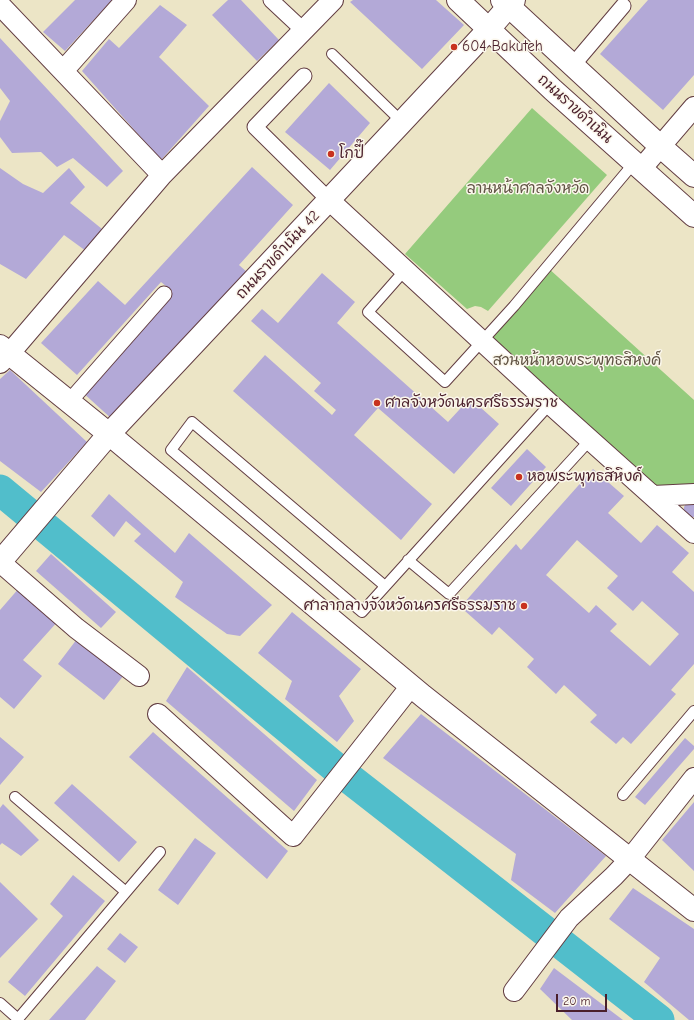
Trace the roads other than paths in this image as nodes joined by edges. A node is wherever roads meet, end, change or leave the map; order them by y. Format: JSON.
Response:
{"nodes":[{"id":1,"x":126,"y":0,"type":"edge"},
{"id":2,"x":270,"y":0,"type":"edge"},
{"id":3,"x":333,"y":0,"type":"edge"},
{"id":4,"x":458,"y":0,"type":"edge"},
{"id":5,"x":508,"y":2,"type":"edge"},
{"id":6,"x":0,"y":5,"type":"edge"},
{"id":7,"x":623,"y":6,"type":"dead end"},
{"id":8,"x":489,"y":29,"type":"junction"},
{"id":9,"x":304,"y":30,"type":"junction"},
{"id":10,"x":332,"y":54,"type":"dead end"},
{"id":11,"x":573,"y":65,"type":"junction"},
{"id":12,"x":63,"y":71,"type":"junction"},
{"id":13,"x":304,"y":76,"type":"dead end"},
{"id":14,"x":694,"y":106,"type":"edge"},
{"id":15,"x":402,"y":122,"type":"junction"},
{"id":16,"x":660,"y":146,"type":"junction"},
{"id":17,"x":637,"y":166,"type":"junction"},
{"id":18,"x":162,"y":175,"type":"junction"},
{"id":19,"x":694,"y":176,"type":"edge"},
{"id":20,"x":329,"y":200,"type":"junction"},
{"id":21,"x":694,"y":216,"type":"edge"},
{"id":22,"x":405,"y":270,"type":"junction"},
{"id":23,"x":164,"y":294,"type":"dead end"},
{"id":24,"x":482,"y":342,"type":"junction"},
{"id":25,"x":3,"y":354,"type":"edge"},
{"id":26,"x":69,"y":402,"type":"junction"},
{"id":27,"x":550,"y":404,"type":"junction"},
{"id":28,"x":109,"y":434,"type":"junction"},
{"id":29,"x":590,"y":440,"type":"junction"},
{"id":30,"x":694,"y":494,"type":"edge"},
{"id":31,"x":653,"y":496,"type":"junction"},
{"id":32,"x":694,"y":533,"type":"edge"},
{"id":33,"x":4,"y":558,"type":"edge"},
{"id":34,"x":408,"y":560,"type":"junction"},
{"id":35,"x":385,"y":586,"type":"junction"},
{"id":36,"x":140,"y":676,"type":"dead end"},
{"id":37,"x":411,"y":686,"type":"junction"},
{"id":38,"x":694,"y":711,"type":"edge"},
{"id":39,"x":158,"y":714,"type":"dead end"},
{"id":40,"x":694,"y":778,"type":"edge"},
{"id":41,"x":623,"y":795,"type":"dead end"},
{"id":42,"x":15,"y":798,"type":"dead end"},
{"id":43,"x":160,"y":852,"type":"dead end"},
{"id":44,"x":630,"y":859,"type":"junction"},
{"id":45,"x":126,"y":892,"type":"junction"},
{"id":46,"x":694,"y":910,"type":"edge"},
{"id":47,"x":514,"y":991,"type":"dead end"},
{"id":48,"x":0,"y":1003,"type":"edge"}],
"edges":[{"from":1,"to":12,"type":"street"},
{"from":2,"to":9,"type":"street"},
{"from":3,"to":9,"type":"street"},
{"from":4,"to":8,"type":"street","name":"ถนนราขดำเนิน"},
{"from":5,"to":8,"type":"street","name":"ถนนราขดำเนิน 42"},
{"from":5,"to":11,"type":"street","name":"ถนนราขดำเนิน"},
{"from":6,"to":12,"type":"street"},
{"from":7,"to":11,"type":"street"},
{"from":8,"to":15,"type":"street","name":"ถนนราขดำเนิน 42"},
{"from":8,"to":17,"type":"street","name":"ถนนราขดำเนิน"},
{"from":9,"to":18,"type":"street"},
{"from":10,"to":15,"type":"lane"},
{"from":11,"to":16,"type":"street","name":"ถนนราขดำเนิน"},
{"from":12,"to":18,"type":"street"},
{"from":13,"to":20,"type":"street"},
{"from":14,"to":16,"type":"street"},
{"from":15,"to":20,"type":"street","name":"ถนนราขดำเนิน 42"},
{"from":16,"to":17,"type":"street"},
{"from":16,"to":19,"type":"street","name":"ถนนราขดำเนิน"},
{"from":17,"to":21,"type":"street","name":"ถนนราขดำเนิน"},
{"from":17,"to":24,"type":"lane"},
{"from":18,"to":25,"type":"street"},
{"from":20,"to":22,"type":"street"},
{"from":20,"to":28,"type":"street","name":"ถนนราขดำเนิน 42"},
{"from":22,"to":24,"type":"street"},
{"from":22,"to":24,"type":"lane"},
{"from":23,"to":26,"type":"street"},
{"from":24,"to":27,"type":"street"},
{"from":25,"to":26,"type":"street"},
{"from":26,"to":28,"type":"street"},
{"from":27,"to":29,"type":"street"},
{"from":27,"to":34,"type":"lane"},
{"from":28,"to":33,"type":"street","name":"ถนนราขดำเนิน 42"},
{"from":28,"to":37,"type":"street"},
{"from":29,"to":31,"type":"street"},
{"from":29,"to":34,"type":"lane"},
{"from":30,"to":31,"type":"street"},
{"from":31,"to":32,"type":"street"},
{"from":33,"to":36,"type":"street"},
{"from":34,"to":35,"type":"lane"},
{"from":35,"to":35,"type":"lane"},
{"from":37,"to":39,"type":"street"},
{"from":37,"to":44,"type":"street"},
{"from":38,"to":41,"type":"lane"},
{"from":40,"to":44,"type":"street"},
{"from":42,"to":45,"type":"lane"},
{"from":43,"to":45,"type":"lane"},
{"from":44,"to":46,"type":"street"},
{"from":44,"to":47,"type":"street"},
{"from":45,"to":48,"type":"lane"}]}
